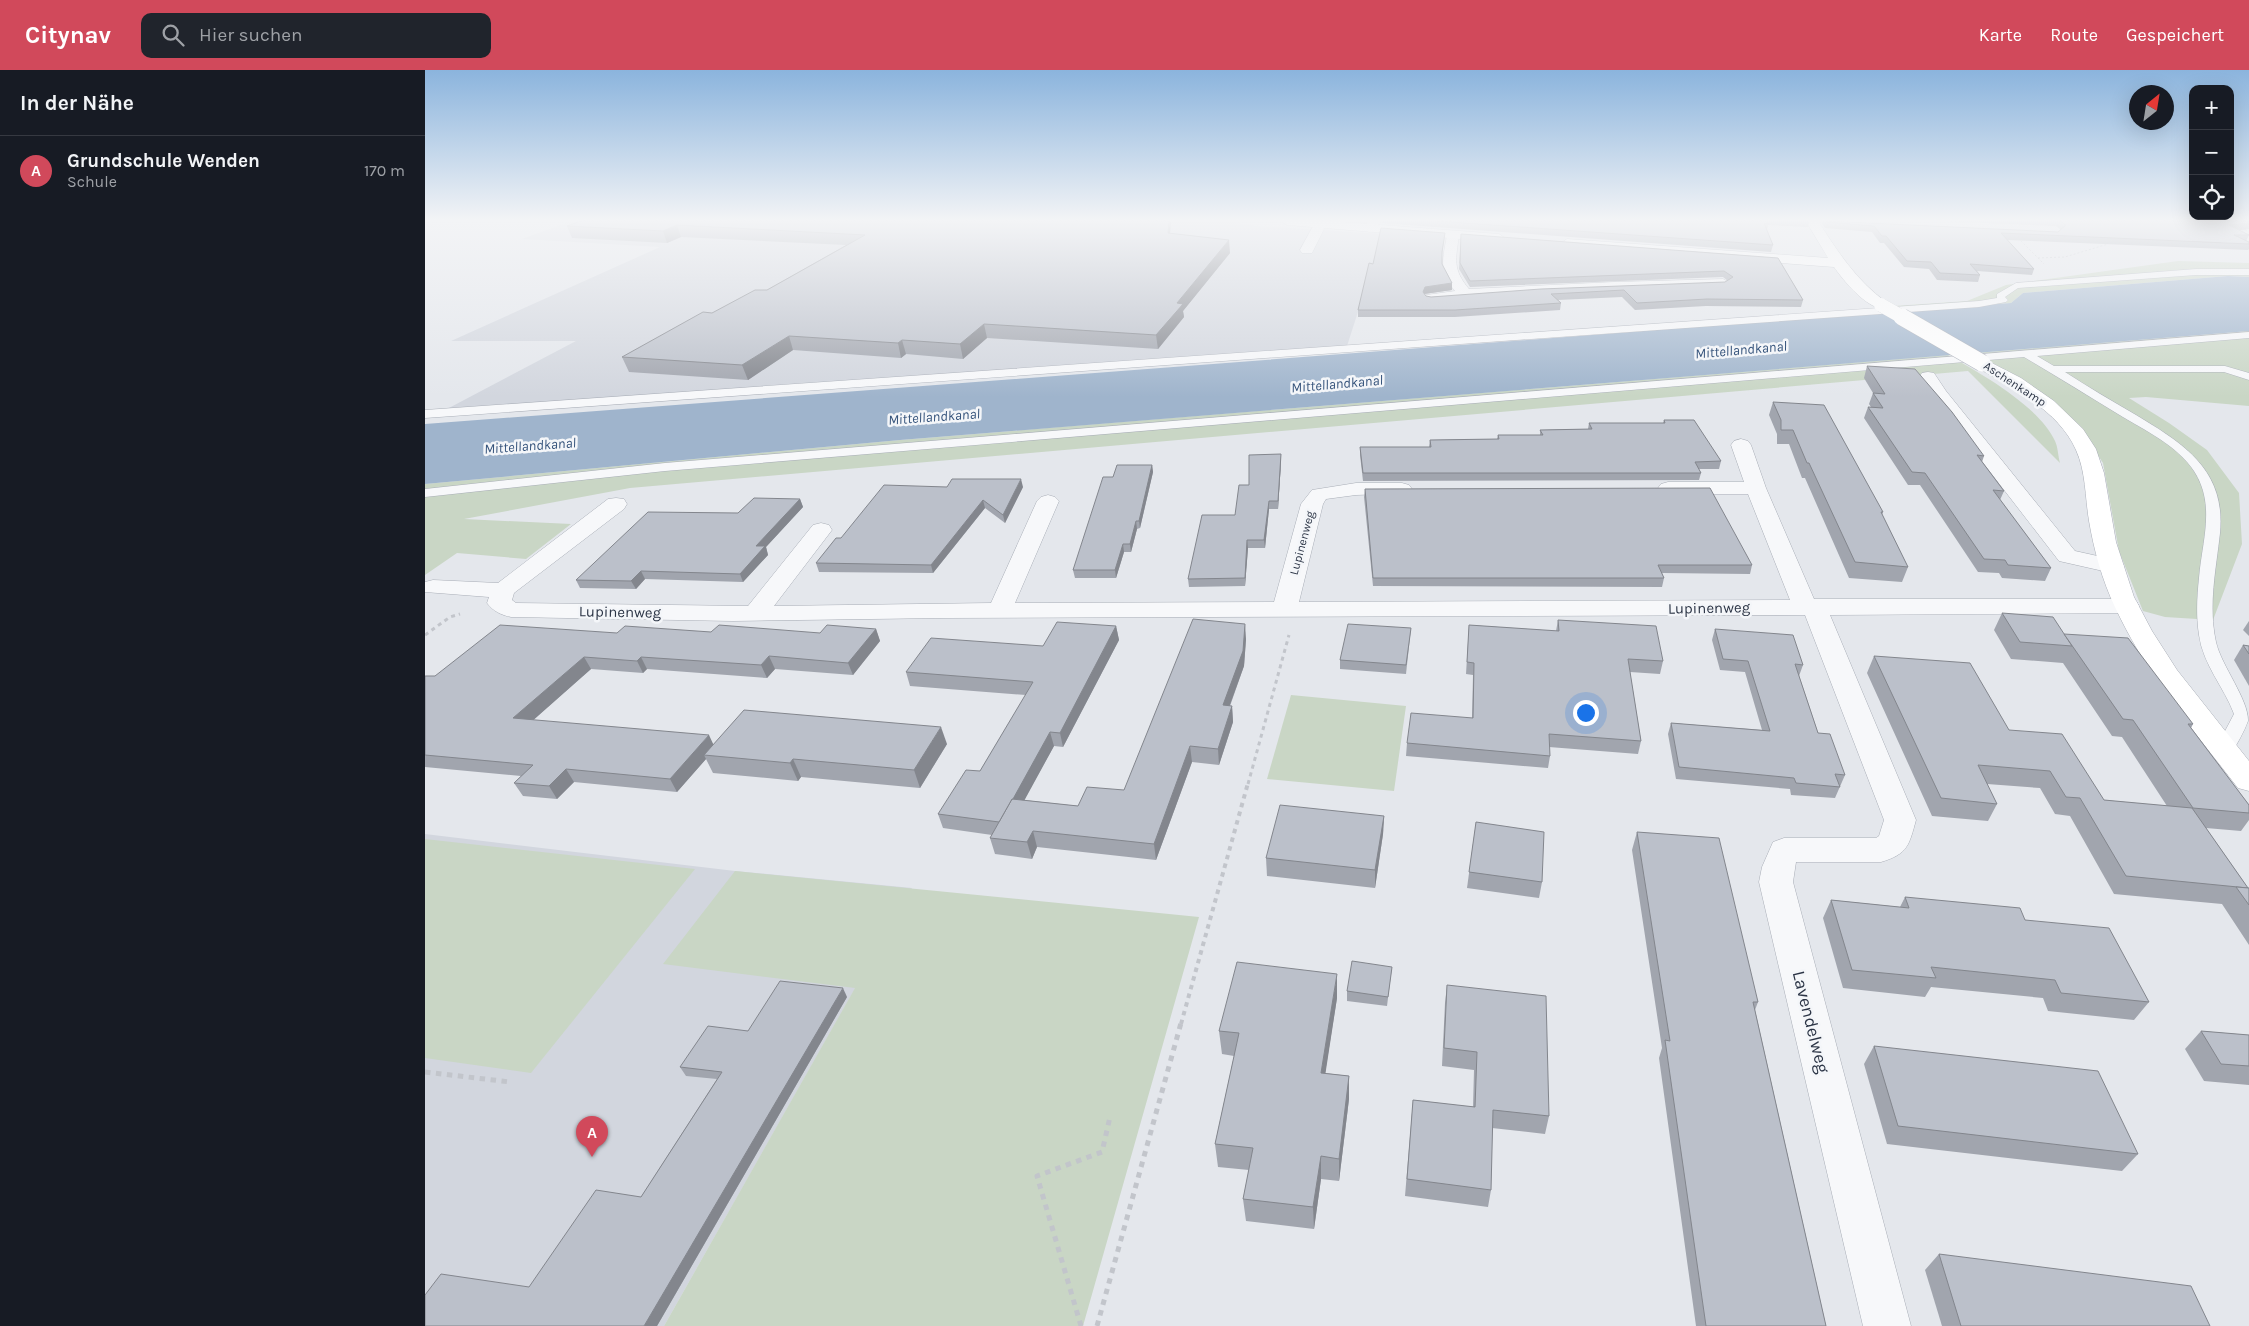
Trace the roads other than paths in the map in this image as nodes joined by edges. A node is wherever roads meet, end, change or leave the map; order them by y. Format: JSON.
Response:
{"nodes":[{"id":1,"x":1453,"y":280,"type":"edge"},
{"id":2,"x":1850,"y":280,"type":"edge"},
{"id":3,"x":2089,"y":280,"type":"edge"},
{"id":4,"x":1723,"y":283,"type":"edge"},
{"id":5,"x":1465,"y":294,"type":"junction"},
{"id":6,"x":1431,"y":298,"type":"edge"},
{"id":7,"x":2249,"y":335,"type":"edge"},
{"id":8,"x":2027,"y":354,"type":"junction"},
{"id":9,"x":2053,"y":369,"type":"junction"},
{"id":10,"x":2225,"y":369,"type":"junction"},
{"id":11,"x":2237,"y":369,"type":"dead end"},
{"id":12,"x":1928,"y":377,"type":"dead end"},
{"id":13,"x":2249,"y":378,"type":"edge"},
{"id":14,"x":425,"y":414,"type":"edge"},
{"id":15,"x":1741,"y":445,"type":"dead end"},
{"id":16,"x":1649,"y":488,"type":"edge"},
{"id":17,"x":1756,"y":488,"type":"junction"},
{"id":18,"x":1424,"y":489,"type":"edge"},
{"id":19,"x":425,"y":493,"type":"edge"},
{"id":20,"x":1048,"y":501,"type":"dead end"},
{"id":21,"x":616,"y":504,"type":"dead end"},
{"id":22,"x":821,"y":530,"type":"dead end"},
{"id":23,"x":2112,"y":566,"type":"junction"},
{"id":24,"x":433,"y":587,"type":"dead end"},
{"id":25,"x":501,"y":597,"type":"junction"},
{"id":26,"x":1809,"y":606,"type":"junction"},
{"id":27,"x":2127,"y":606,"type":"junction"},
{"id":28,"x":1000,"y":610,"type":"junction"},
{"id":29,"x":1290,"y":610,"type":"junction"},
{"id":30,"x":755,"y":613,"type":"junction"},
{"id":31,"x":2225,"y":750,"type":"junction"},
{"id":32,"x":2249,"y":781,"type":"edge"},
{"id":33,"x":1887,"y":1326,"type":"edge"}],
"edges":[{"from":1,"to":5,"type":"street"},
{"from":2,"to":23,"type":"street","name":"Aschenkamp","bridge":true},
{"from":3,"to":14,"type":"lane"},
{"from":4,"to":5,"type":"street"},
{"from":5,"to":6,"type":"street"},
{"from":7,"to":8,"type":"lane"},
{"from":8,"to":9,"type":"lane"},
{"from":8,"to":19,"type":"lane"},
{"from":9,"to":10,"type":"lane"},
{"from":9,"to":31,"type":"lane"},
{"from":10,"to":11,"type":"lane"},
{"from":10,"to":13,"type":"lane"},
{"from":12,"to":23,"type":"street"},
{"from":15,"to":17,"type":"street"},
{"from":16,"to":17,"type":"street"},
{"from":17,"to":26,"type":"street"},
{"from":18,"to":29,"type":"street","name":"Lupinenweg"},
{"from":20,"to":28,"type":"street"},
{"from":21,"to":25,"type":"street"},
{"from":22,"to":30,"type":"street"},
{"from":23,"to":27,"type":"street","name":"Aschenkamp"},
{"from":24,"to":25,"type":"street","name":"Lupinenweg"},
{"from":25,"to":30,"type":"street","name":"Lupinenweg"},
{"from":26,"to":27,"type":"street","name":"Lupinenweg"},
{"from":26,"to":29,"type":"street","name":"Lupinenweg"},
{"from":26,"to":33,"type":"street","name":"Lavendelweg"},
{"from":27,"to":31,"type":"street","name":"Aschenkamp"},
{"from":28,"to":29,"type":"street","name":"Lupinenweg"},
{"from":28,"to":30,"type":"street","name":"Lupinenweg"},
{"from":31,"to":32,"type":"street","name":"Aschenkamp"}]}
